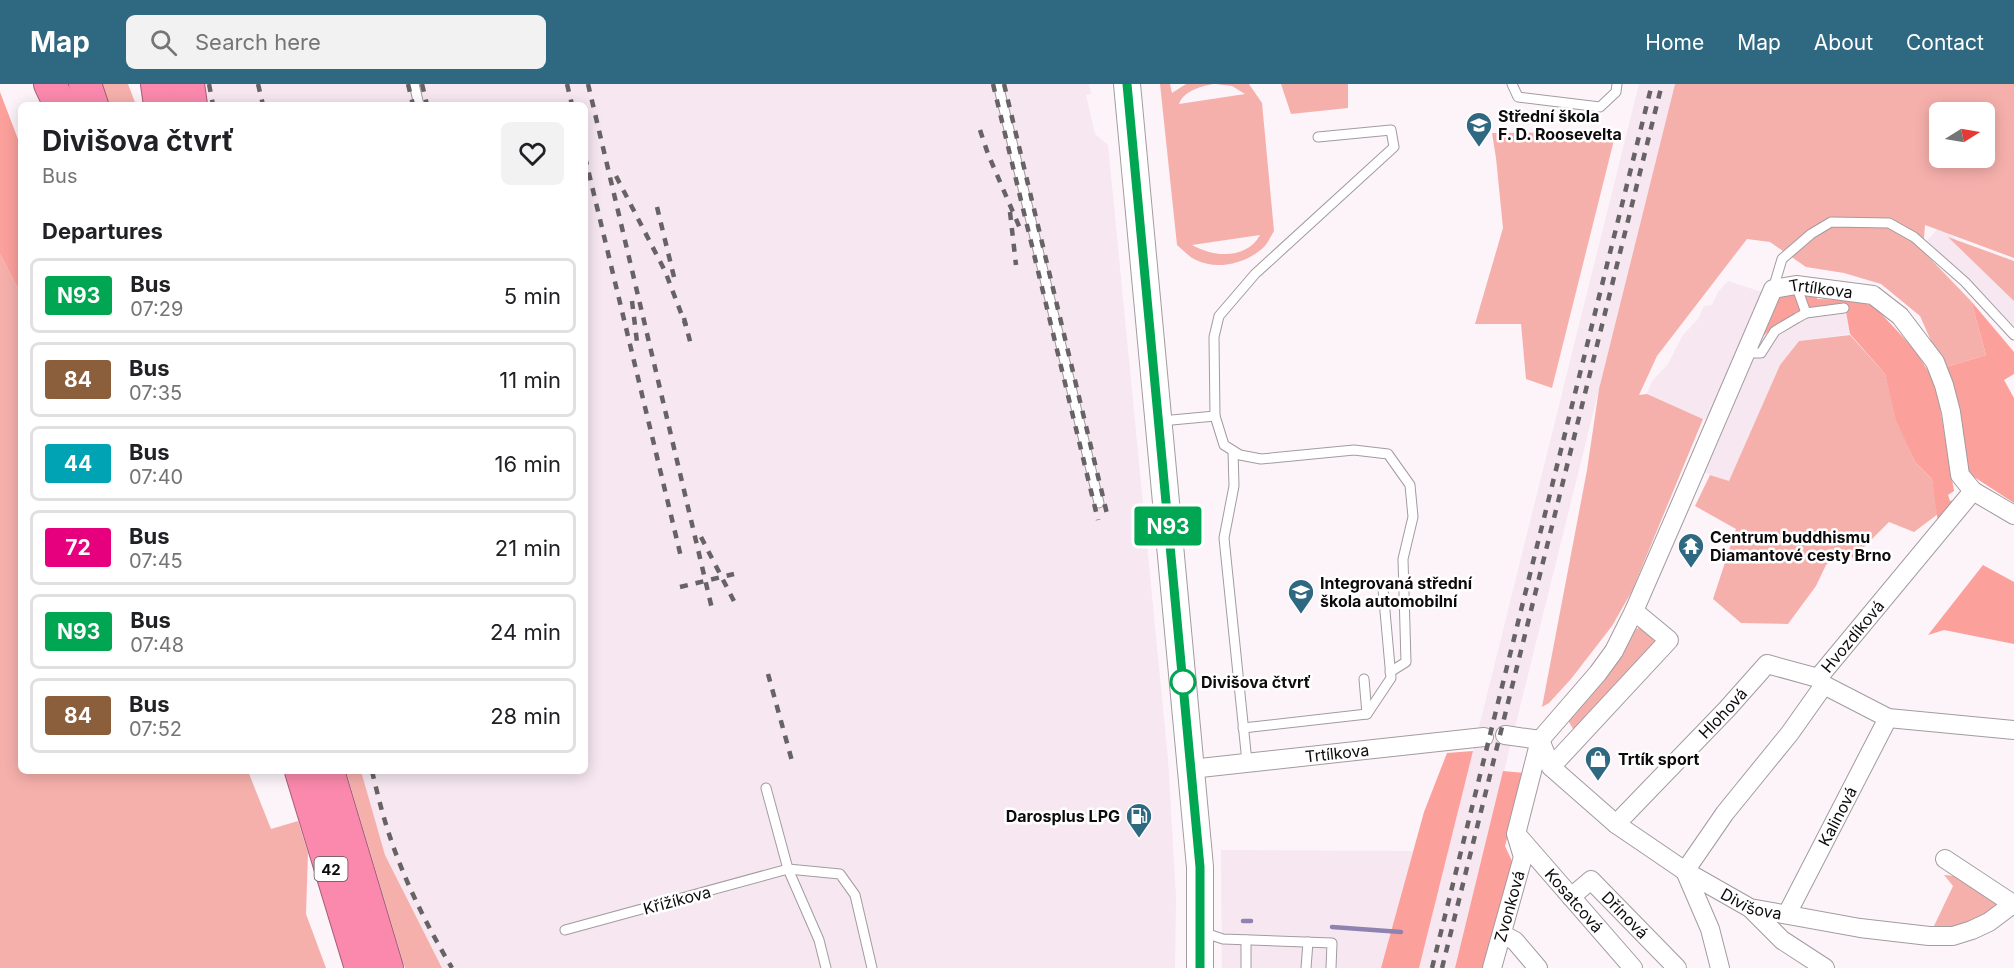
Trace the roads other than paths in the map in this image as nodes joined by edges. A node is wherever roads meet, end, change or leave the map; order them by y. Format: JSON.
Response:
{"nodes":[{"id":1,"x":50,"y":84,"type":"edge"},
{"id":2,"x":85,"y":84,"type":"edge"},
{"id":3,"x":157,"y":84,"type":"edge"},
{"id":4,"x":188,"y":84,"type":"edge"},
{"id":5,"x":414,"y":84,"type":"edge"},
{"id":6,"x":998,"y":84,"type":"edge"},
{"id":7,"x":1127,"y":84,"type":"edge"},
{"id":8,"x":1512,"y":84,"type":"edge"},
{"id":9,"x":1617,"y":84,"type":"edge"},
{"id":10,"x":59,"y":102,"type":"edge"},
{"id":11,"x":91,"y":102,"type":"edge"},
{"id":12,"x":160,"y":102,"type":"edge"},
{"id":13,"x":191,"y":102,"type":"edge"},
{"id":14,"x":418,"y":102,"type":"edge"},
{"id":15,"x":1318,"y":137,"type":"dead end"},
{"id":16,"x":1796,"y":285,"type":"junction"},
{"id":17,"x":1773,"y":289,"type":"junction"},
{"id":18,"x":1844,"y":308,"type":"dead end"},
{"id":19,"x":1806,"y":313,"type":"junction"},
{"id":20,"x":2014,"y":335,"type":"edge"},
{"id":21,"x":1745,"y":353,"type":"junction"},
{"id":22,"x":1215,"y":416,"type":"junction"},
{"id":23,"x":1158,"y":421,"type":"junction"},
{"id":24,"x":1233,"y":451,"type":"junction"},
{"id":25,"x":1972,"y":491,"type":"junction"},
{"id":26,"x":1099,"y":503,"type":"dead end"},
{"id":27,"x":2014,"y":515,"type":"edge"},
{"id":28,"x":1383,"y":590,"type":"dead end"},
{"id":29,"x":1634,"y":611,"type":"junction"},
{"id":30,"x":1390,"y":672,"type":"junction"},
{"id":31,"x":1364,"y":679,"type":"dead end"},
{"id":32,"x":1821,"y":682,"type":"junction"},
{"id":33,"x":1367,"y":714,"type":"junction"},
{"id":34,"x":1888,"y":718,"type":"junction"},
{"id":35,"x":1243,"y":728,"type":"junction"},
{"id":36,"x":2014,"y":730,"type":"edge"},
{"id":37,"x":1505,"y":735,"type":"dead end"},
{"id":38,"x":1484,"y":736,"type":"dead end"},
{"id":39,"x":1540,"y":740,"type":"junction"},
{"id":40,"x":1247,"y":762,"type":"junction"},
{"id":41,"x":1551,"y":767,"type":"junction"},
{"id":42,"x":1191,"y":769,"type":"junction"},
{"id":43,"x":302,"y":774,"type":"edge"},
{"id":44,"x":329,"y":774,"type":"edge"},
{"id":45,"x":766,"y":788,"type":"dead end"},
{"id":46,"x":1617,"y":824,"type":"junction"},
{"id":47,"x":1516,"y":834,"type":"junction"},
{"id":48,"x":1945,"y":859,"type":"dead end"},
{"id":49,"x":788,"y":869,"type":"junction"},
{"id":50,"x":1685,"y":871,"type":"junction"},
{"id":51,"x":1571,"y":897,"type":"junction"},
{"id":52,"x":2013,"y":904,"type":"edge"},
{"id":53,"x":1750,"y":908,"type":"junction"},
{"id":54,"x":356,"y":909,"type":"junction"},
{"id":55,"x":1787,"y":914,"type":"junction"},
{"id":56,"x":565,"y":930,"type":"dead end"},
{"id":57,"x":1200,"y":931,"type":"junction"},
{"id":58,"x":1502,"y":934,"type":"junction"},
{"id":59,"x":1246,"y":940,"type":"junction"},
{"id":60,"x":1308,"y":942,"type":"junction"},
{"id":61,"x":360,"y":968,"type":"edge"},
{"id":62,"x":387,"y":968,"type":"edge"},
{"id":63,"x":826,"y":968,"type":"edge"},
{"id":64,"x":872,"y":968,"type":"edge"},
{"id":65,"x":1200,"y":968,"type":"edge"},
{"id":66,"x":1246,"y":968,"type":"edge"},
{"id":67,"x":1306,"y":968,"type":"edge"},
{"id":68,"x":1331,"y":968,"type":"edge"},
{"id":69,"x":1492,"y":968,"type":"edge"},
{"id":70,"x":1538,"y":968,"type":"edge"},
{"id":71,"x":1633,"y":968,"type":"edge"},
{"id":72,"x":1677,"y":968,"type":"edge"},
{"id":73,"x":1720,"y":968,"type":"edge"},
{"id":74,"x":1825,"y":968,"type":"edge"}],
"edges":[{"from":1,"to":10,"type":"highway"},
{"from":2,"to":11,"type":"highway"},
{"from":3,"to":12,"type":"highway"},
{"from":4,"to":13,"type":"highway"},
{"from":5,"to":14,"type":"lane"},
{"from":6,"to":26,"type":"lane"},
{"from":7,"to":23,"type":"street"},
{"from":8,"to":9,"type":"lane"},
{"from":15,"to":22,"type":"lane"},
{"from":16,"to":17,"type":"street","name":"Trtílkova"},
{"from":16,"to":19,"type":"lane"},
{"from":16,"to":25,"type":"street","name":"Trtílkova"},
{"from":17,"to":20,"type":"lane"},
{"from":17,"to":21,"type":"street","name":"Trtílkova"},
{"from":18,"to":19,"type":"lane"},
{"from":19,"to":21,"type":"lane"},
{"from":21,"to":29,"type":"street","name":"Trtílkova"},
{"from":22,"to":23,"type":"lane"},
{"from":22,"to":24,"type":"lane"},
{"from":23,"to":42,"type":"street"},
{"from":24,"to":30,"type":"lane"},
{"from":24,"to":35,"type":"lane"},
{"from":25,"to":27,"type":"street"},
{"from":25,"to":32,"type":"street","name":"Hvozdíková"},
{"from":28,"to":30,"type":"lane"},
{"from":29,"to":39,"type":"street","name":"Trtílkova"},
{"from":29,"to":41,"type":"street"},
{"from":30,"to":33,"type":"lane"},
{"from":31,"to":33,"type":"lane"},
{"from":32,"to":34,"type":"street","name":"Hlohová"},
{"from":32,"to":46,"type":"street","name":"Hlohová"},
{"from":32,"to":50,"type":"street","name":"Hvozdíková"},
{"from":33,"to":35,"type":"lane"},
{"from":34,"to":36,"type":"street","name":"Hlohová"},
{"from":34,"to":55,"type":"street","name":"Kalinová"},
{"from":35,"to":40,"type":"lane"},
{"from":37,"to":39,"type":"street"},
{"from":38,"to":40,"type":"street","name":"Trtílkova"},
{"from":39,"to":41,"type":"street","name":"Divišova"},
{"from":39,"to":47,"type":"street","name":"Zvonková"},
{"from":40,"to":42,"type":"street","name":"Trtílkova"},
{"from":41,"to":46,"type":"street","name":"Divišova"},
{"from":42,"to":57,"type":"street"},
{"from":43,"to":54,"type":"highway","number":"42"},
{"from":44,"to":54,"type":"highway","number":"42"},
{"from":45,"to":49,"type":"lane"},
{"from":46,"to":50,"type":"street","name":"Divišova"},
{"from":47,"to":51,"type":"street","name":"Kosatcová"},
{"from":47,"to":58,"type":"street","name":"Zvonková"},
{"from":48,"to":52,"type":"street"},
{"from":49,"to":56,"type":"lane","name":"Křížíkova"},
{"from":49,"to":63,"type":"lane"},
{"from":49,"to":64,"type":"lane","name":"Křížíkova"},
{"from":50,"to":53,"type":"street","name":"Divišova"},
{"from":50,"to":73,"type":"street"},
{"from":51,"to":71,"type":"street","name":"Kosatcová"},
{"from":51,"to":72,"type":"street","name":"Dřínová"},
{"from":52,"to":55,"type":"street","name":"Divišova"},
{"from":53,"to":55,"type":"street","name":"Divišova"},
{"from":53,"to":74,"type":"street"},
{"from":54,"to":61,"type":"highway","number":"42"},
{"from":54,"to":62,"type":"highway","number":"42"},
{"from":57,"to":59,"type":"lane"},
{"from":57,"to":65,"type":"street"},
{"from":58,"to":69,"type":"street","name":"Zvonková"},
{"from":58,"to":70,"type":"street"},
{"from":59,"to":60,"type":"lane"},
{"from":59,"to":66,"type":"lane"},
{"from":60,"to":67,"type":"lane"},
{"from":60,"to":68,"type":"lane"}]}
